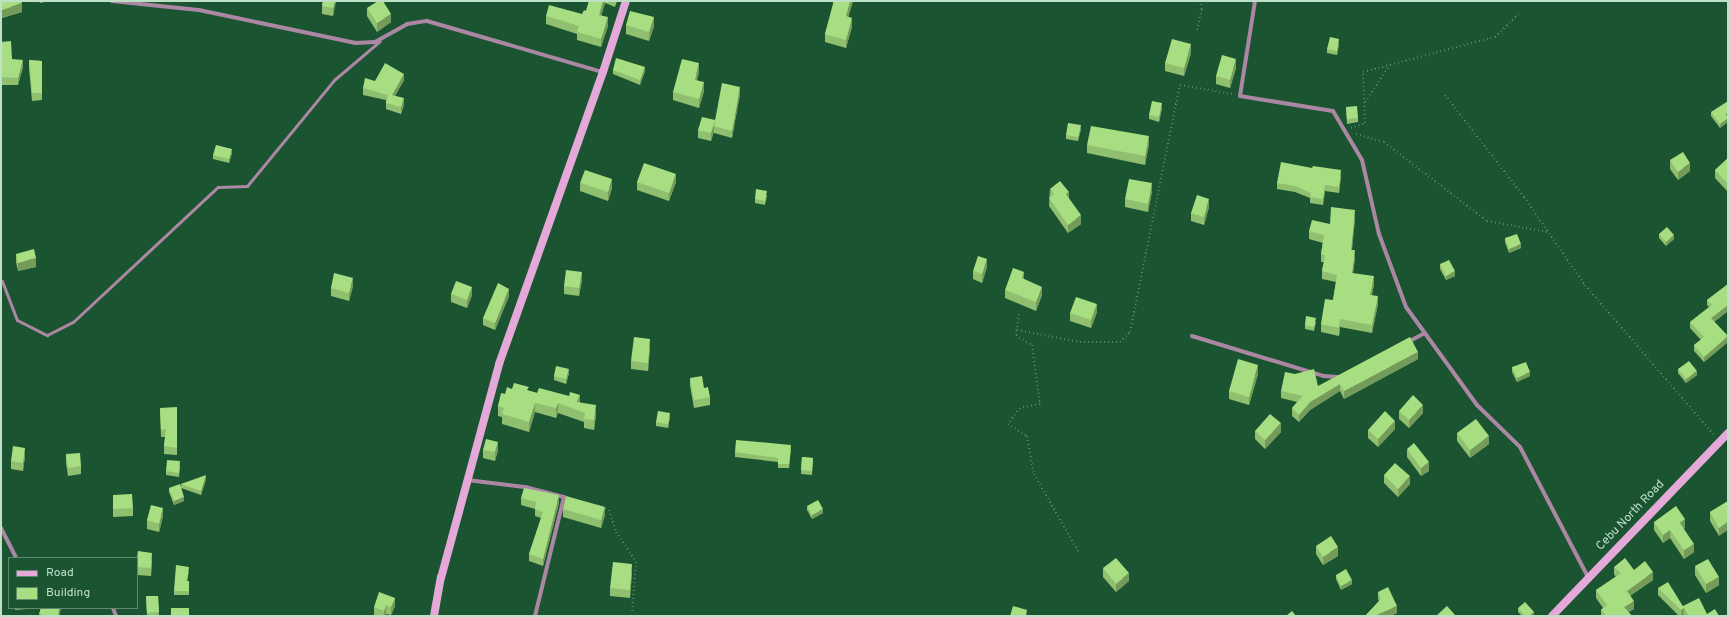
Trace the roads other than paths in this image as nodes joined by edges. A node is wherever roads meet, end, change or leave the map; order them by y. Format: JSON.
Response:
{"nodes":[{"id":1,"x":112,"y":1,"type":"edge"},
{"id":2,"x":626,"y":1,"type":"edge"},
{"id":3,"x":1255,"y":1,"type":"edge"},
{"id":4,"x":383,"y":38,"type":"junction"},
{"id":5,"x":603,"y":72,"type":"junction"},
{"id":6,"x":2,"y":281,"type":"edge"},
{"id":7,"x":1425,"y":333,"type":"junction"},
{"id":8,"x":1192,"y":336,"type":"dead end"},
{"id":9,"x":1405,"y":344,"type":"edge"},
{"id":10,"x":1344,"y":374,"type":"edge"},
{"id":11,"x":1728,"y":433,"type":"edge"},
{"id":12,"x":467,"y":480,"type":"junction"},
{"id":13,"x":1,"y":528,"type":"edge"},
{"id":14,"x":16,"y":557,"type":"edge"},
{"id":15,"x":1588,"y":577,"type":"junction"},
{"id":16,"x":434,"y":616,"type":"edge"},
{"id":17,"x":535,"y":616,"type":"edge"},
{"id":18,"x":1552,"y":616,"type":"edge"}],
"edges":[{"from":1,"to":4,"type":"street"},
{"from":2,"to":5,"type":"street"},
{"from":3,"to":7,"type":"street"},
{"from":4,"to":5,"type":"street"},
{"from":4,"to":6,"type":"lane"},
{"from":5,"to":12,"type":"street"},
{"from":7,"to":9,"type":"street"},
{"from":7,"to":15,"type":"street"},
{"from":8,"to":10,"type":"street"},
{"from":11,"to":15,"type":"street","name":"Cebu North Road"},
{"from":12,"to":16,"type":"street"},
{"from":12,"to":17,"type":"street"},
{"from":13,"to":14,"type":"street"},
{"from":15,"to":18,"type":"street","name":"Cebu North Road"}]}
